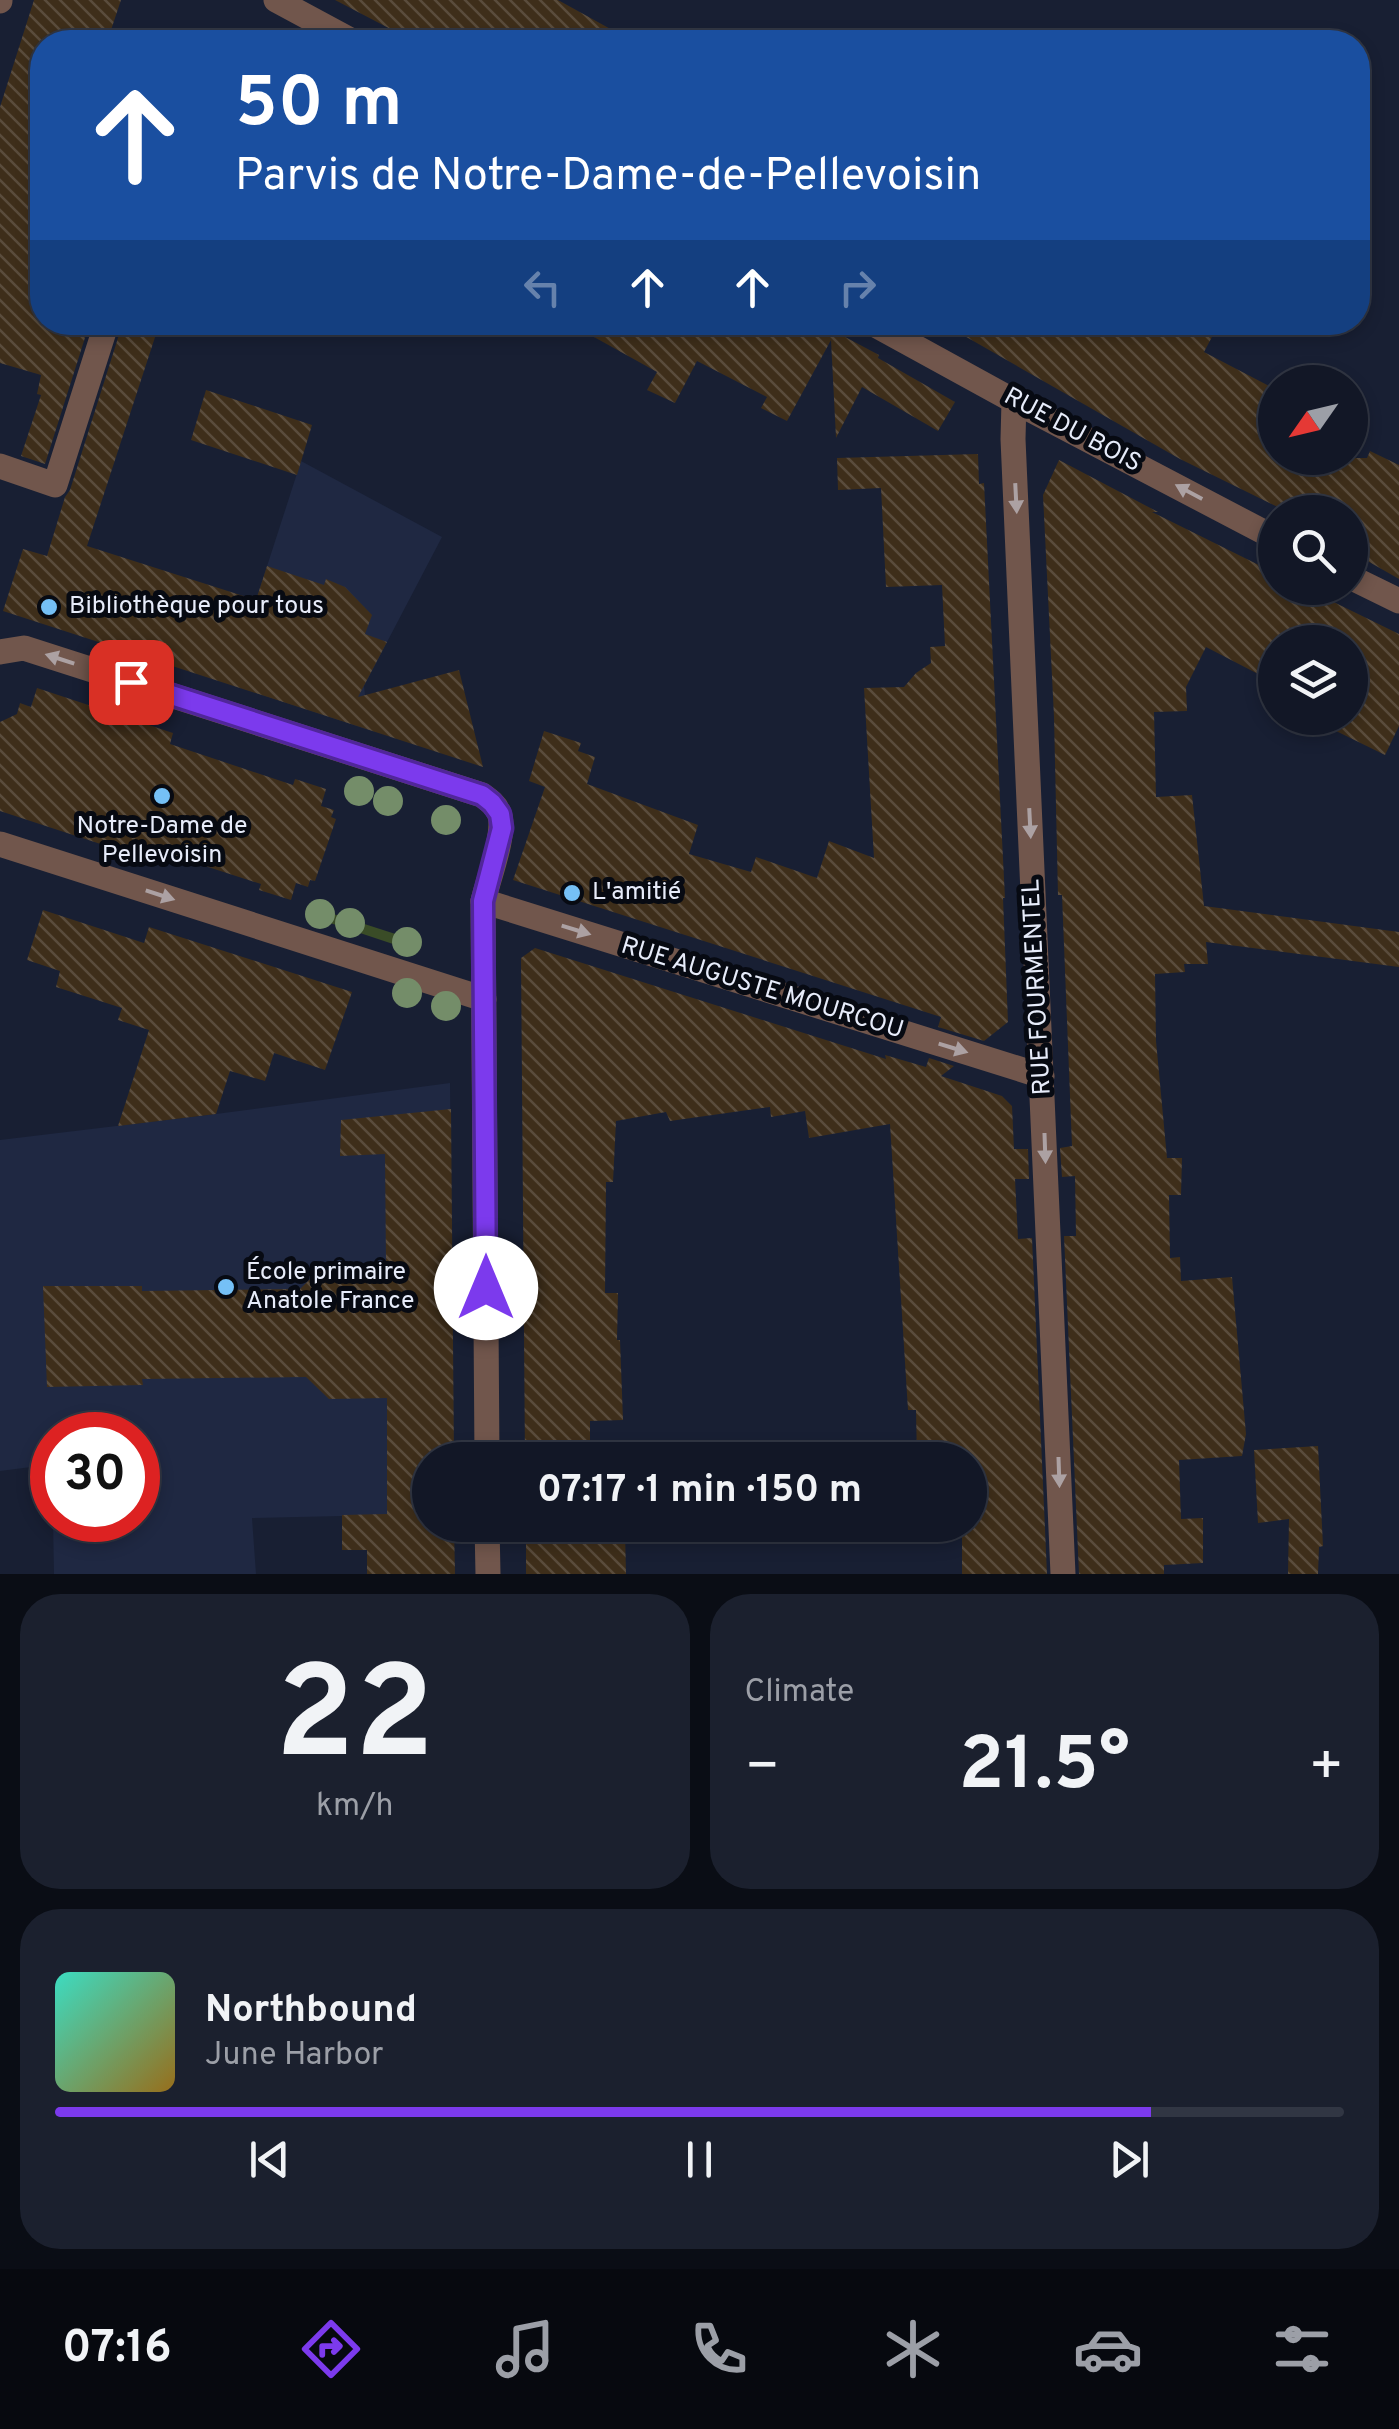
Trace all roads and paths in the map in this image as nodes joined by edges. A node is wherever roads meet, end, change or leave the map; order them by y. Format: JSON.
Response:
{"nodes":[{"id":1,"x":276,"y":0,"type":"edge"},
{"id":2,"x":332,"y":30,"type":"edge"},
{"id":3,"x":103,"y":335,"type":"edge"},
{"id":4,"x":894,"y":335,"type":"edge"},
{"id":5,"x":1014,"y":401,"type":"junction"},
{"id":6,"x":0,"y":466,"type":"edge"},
{"id":7,"x":1258,"y":529,"type":"edge"},
{"id":8,"x":1368,"y":586,"type":"edge"},
{"id":9,"x":1399,"y":601,"type":"edge"},
{"id":10,"x":0,"y":652,"type":"edge"},
{"id":11,"x":0,"y":844,"type":"edge"},
{"id":12,"x":483,"y":901,"type":"junction"},
{"id":13,"x":484,"y":999,"type":"junction"},
{"id":14,"x":1042,"y":1076,"type":"junction"},
{"id":15,"x":487,"y":1442,"type":"edge"},
{"id":16,"x":487,"y":1542,"type":"edge"},
{"id":17,"x":488,"y":1574,"type":"edge"},
{"id":18,"x":1063,"y":1574,"type":"edge"}],
"edges":[{"from":1,"to":2,"type":"street"},
{"from":3,"to":6,"type":"street"},
{"from":4,"to":5,"type":"street","name":"RUE DU BOIS"},
{"from":7,"to":5,"type":"street","name":"RUE DU BOIS","one_way":true},
{"from":5,"to":14,"type":"street","name":"RUE FOURMENTEL","one_way":true},
{"from":8,"to":9,"type":"street"},
{"from":12,"to":10,"type":"street","one_way":true},
{"from":11,"to":13,"type":"street","one_way":true},
{"from":12,"to":13,"type":"street"},
{"from":12,"to":14,"type":"street","name":"RUE AUGUSTE MOURCOU","one_way":true},
{"from":13,"to":15,"type":"street"},
{"from":14,"to":18,"type":"street","name":"RUE FOURMENTEL","one_way":true},
{"from":16,"to":17,"type":"street"}]}
